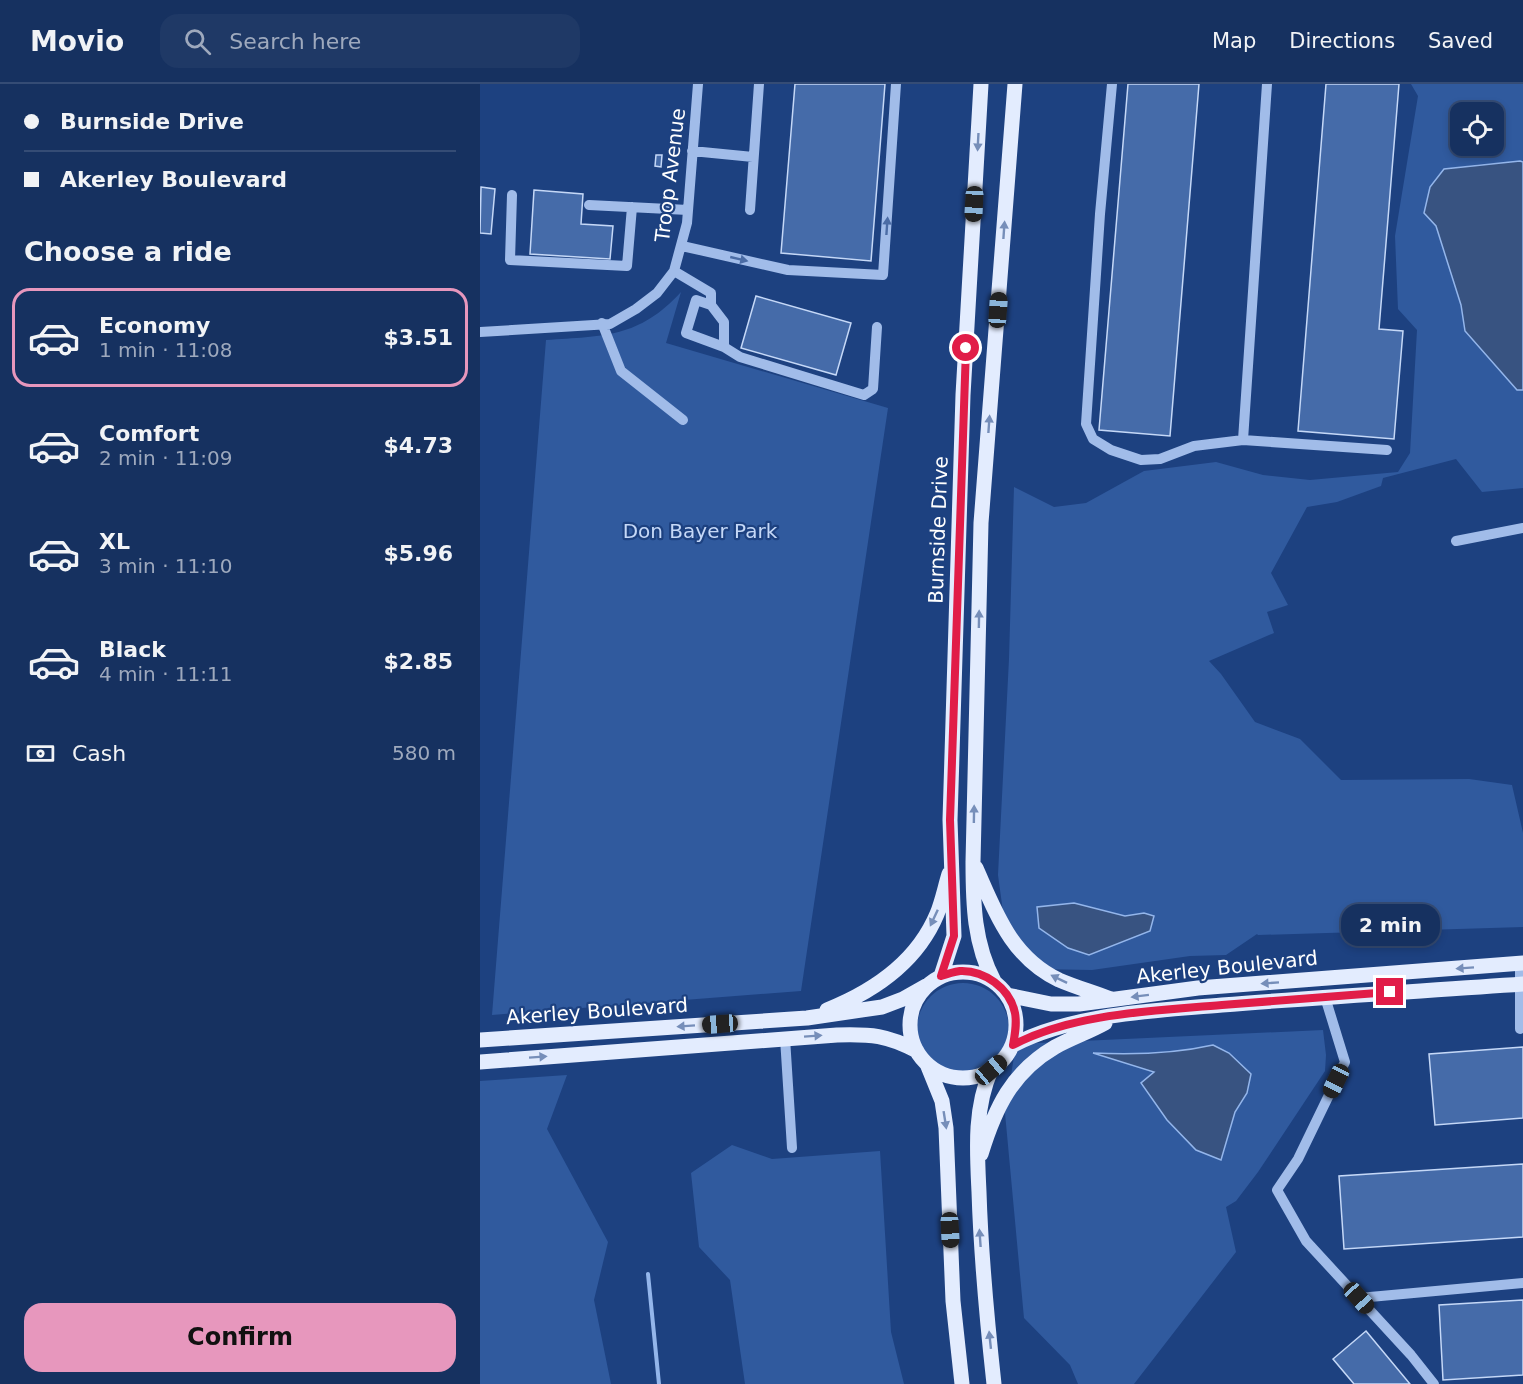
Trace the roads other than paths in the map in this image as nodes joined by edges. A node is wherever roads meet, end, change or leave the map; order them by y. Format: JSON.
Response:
{"nodes":[{"id":1,"x":698,"y":84,"type":"edge"},
{"id":2,"x":759,"y":84,"type":"edge"},
{"id":3,"x":896,"y":84,"type":"edge"},
{"id":4,"x":981,"y":84,"type":"edge"},
{"id":5,"x":1015,"y":84,"type":"edge"},
{"id":6,"x":1112,"y":84,"type":"edge"},
{"id":7,"x":1267,"y":84,"type":"edge"},
{"id":8,"x":692,"y":151,"type":"junction"},
{"id":9,"x":753,"y":157,"type":"junction"},
{"id":10,"x":512,"y":195,"type":"dead end"},
{"id":11,"x":589,"y":205,"type":"dead end"},
{"id":12,"x":632,"y":207,"type":"junction"},
{"id":13,"x":688,"y":210,"type":"junction"},
{"id":14,"x":750,"y":210,"type":"dead end"},
{"id":15,"x":682,"y":246,"type":"junction"},
{"id":16,"x":674,"y":271,"type":"junction"},
{"id":17,"x":711,"y":305,"type":"junction"},
{"id":18,"x":602,"y":323,"type":"junction"},
{"id":19,"x":877,"y":327,"type":"dead end"},
{"id":20,"x":480,"y":332,"type":"edge"},
{"id":21,"x":724,"y":347,"type":"junction"},
{"id":22,"x":683,"y":420,"type":"dead end"},
{"id":23,"x":1243,"y":440,"type":"junction"},
{"id":24,"x":1387,"y":450,"type":"dead end"},
{"id":25,"x":1523,"y":528,"type":"edge"},
{"id":26,"x":1456,"y":541,"type":"dead end"},
{"id":27,"x":952,"y":862,"type":"junction"},
{"id":28,"x":973,"y":862,"type":"junction"},
{"id":29,"x":1521,"y":963,"type":"edge"},
{"id":30,"x":941,"y":976,"type":"junction"},
{"id":31,"x":994,"y":981,"type":"junction"},
{"id":32,"x":1522,"y":984,"type":"edge"},
{"id":33,"x":926,"y":986,"type":"junction"},
{"id":34,"x":1007,"y":995,"type":"junction"},
{"id":35,"x":1325,"y":997,"type":"junction"},
{"id":36,"x":1113,"y":1000,"type":"junction"},
{"id":37,"x":1117,"y":1016,"type":"junction"},
{"id":38,"x":807,"y":1018,"type":"junction"},
{"id":39,"x":1520,"y":1029,"type":"dead end"},
{"id":40,"x":785,"y":1038,"type":"junction"},
{"id":41,"x":480,"y":1040,"type":"edge"},
{"id":42,"x":1013,"y":1045,"type":"junction"},
{"id":43,"x":917,"y":1051,"type":"junction"},
{"id":44,"x":480,"y":1062,"type":"edge"},
{"id":45,"x":927,"y":1064,"type":"junction"},
{"id":46,"x":991,"y":1070,"type":"junction"},
{"id":47,"x":792,"y":1148,"type":"dead end"},
{"id":48,"x":978,"y":1165,"type":"junction"},
{"id":49,"x":1523,"y":1282,"type":"edge"},
{"id":50,"x":1359,"y":1298,"type":"junction"},
{"id":51,"x":962,"y":1384,"type":"edge"},
{"id":52,"x":994,"y":1384,"type":"edge"},
{"id":53,"x":1434,"y":1384,"type":"edge"}],
"edges":[{"from":1,"to":8,"type":"street","name":"Troop Avenue"},
{"from":2,"to":9,"type":"street"},
{"from":15,"to":3,"type":"street","one_way":true},
{"from":4,"to":27,"type":"main road","name":"Burnside Drive","one_way":true},
{"from":28,"to":5,"type":"main road","one_way":true},
{"from":6,"to":23,"type":"street"},
{"from":7,"to":23,"type":"street"},
{"from":8,"to":9,"type":"street"},
{"from":8,"to":13,"type":"street","name":"Troop Avenue"},
{"from":9,"to":14,"type":"street"},
{"from":10,"to":12,"type":"street"},
{"from":11,"to":12,"type":"street"},
{"from":12,"to":13,"type":"street"},
{"from":13,"to":15,"type":"street","name":"Troop Avenue"},
{"from":15,"to":16,"type":"street","name":"Troop Avenue"},
{"from":16,"to":17,"type":"street"},
{"from":16,"to":18,"type":"street","name":"Troop Avenue"},
{"from":17,"to":21,"type":"street"},
{"from":17,"to":21,"type":"street"},
{"from":18,"to":20,"type":"street","name":"Troop Avenue"},
{"from":18,"to":22,"type":"street"},
{"from":19,"to":21,"type":"street"},
{"from":23,"to":24,"type":"street"},
{"from":25,"to":26,"type":"street"},
{"from":27,"to":30,"type":"main road","name":"Burnside Drive"},
{"from":27,"to":38,"type":"main road","one_way":true},
{"from":28,"to":31,"type":"main road"},
{"from":36,"to":28,"type":"main road","one_way":true},
{"from":29,"to":32,"type":"street"},
{"from":29,"to":36,"type":"main road","name":"Akerley Boulevard","one_way":true},
{"from":30,"to":31,"type":"main road"},
{"from":30,"to":33,"type":"main road"},
{"from":31,"to":34,"type":"main road"},
{"from":32,"to":35,"type":"main road","name":"Akerley Boulevard"},
{"from":32,"to":39,"type":"street"},
{"from":33,"to":38,"type":"main road","name":"Akerley Boulevard"},
{"from":33,"to":43,"type":"main road"},
{"from":34,"to":36,"type":"main road","name":"Akerley Boulevard"},
{"from":34,"to":42,"type":"main road"},
{"from":35,"to":37,"type":"main road","name":"Akerley Boulevard"},
{"from":35,"to":50,"type":"street"},
{"from":37,"to":42,"type":"main road","name":"Akerley Boulevard"},
{"from":37,"to":48,"type":"main road"},
{"from":38,"to":41,"type":"main road","name":"Akerley Boulevard","one_way":true},
{"from":40,"to":43,"type":"main road","name":"Akerley Boulevard","one_way":true},
{"from":44,"to":40,"type":"main road","name":"Akerley Boulevard","one_way":true},
{"from":40,"to":47,"type":"street"},
{"from":42,"to":46,"type":"main road"},
{"from":43,"to":45,"type":"main road"},
{"from":45,"to":46,"type":"main road"},
{"from":45,"to":51,"type":"main road","one_way":true},
{"from":46,"to":48,"type":"main road"},
{"from":52,"to":48,"type":"main road","one_way":true},
{"from":49,"to":50,"type":"street"},
{"from":50,"to":53,"type":"street"}]}
